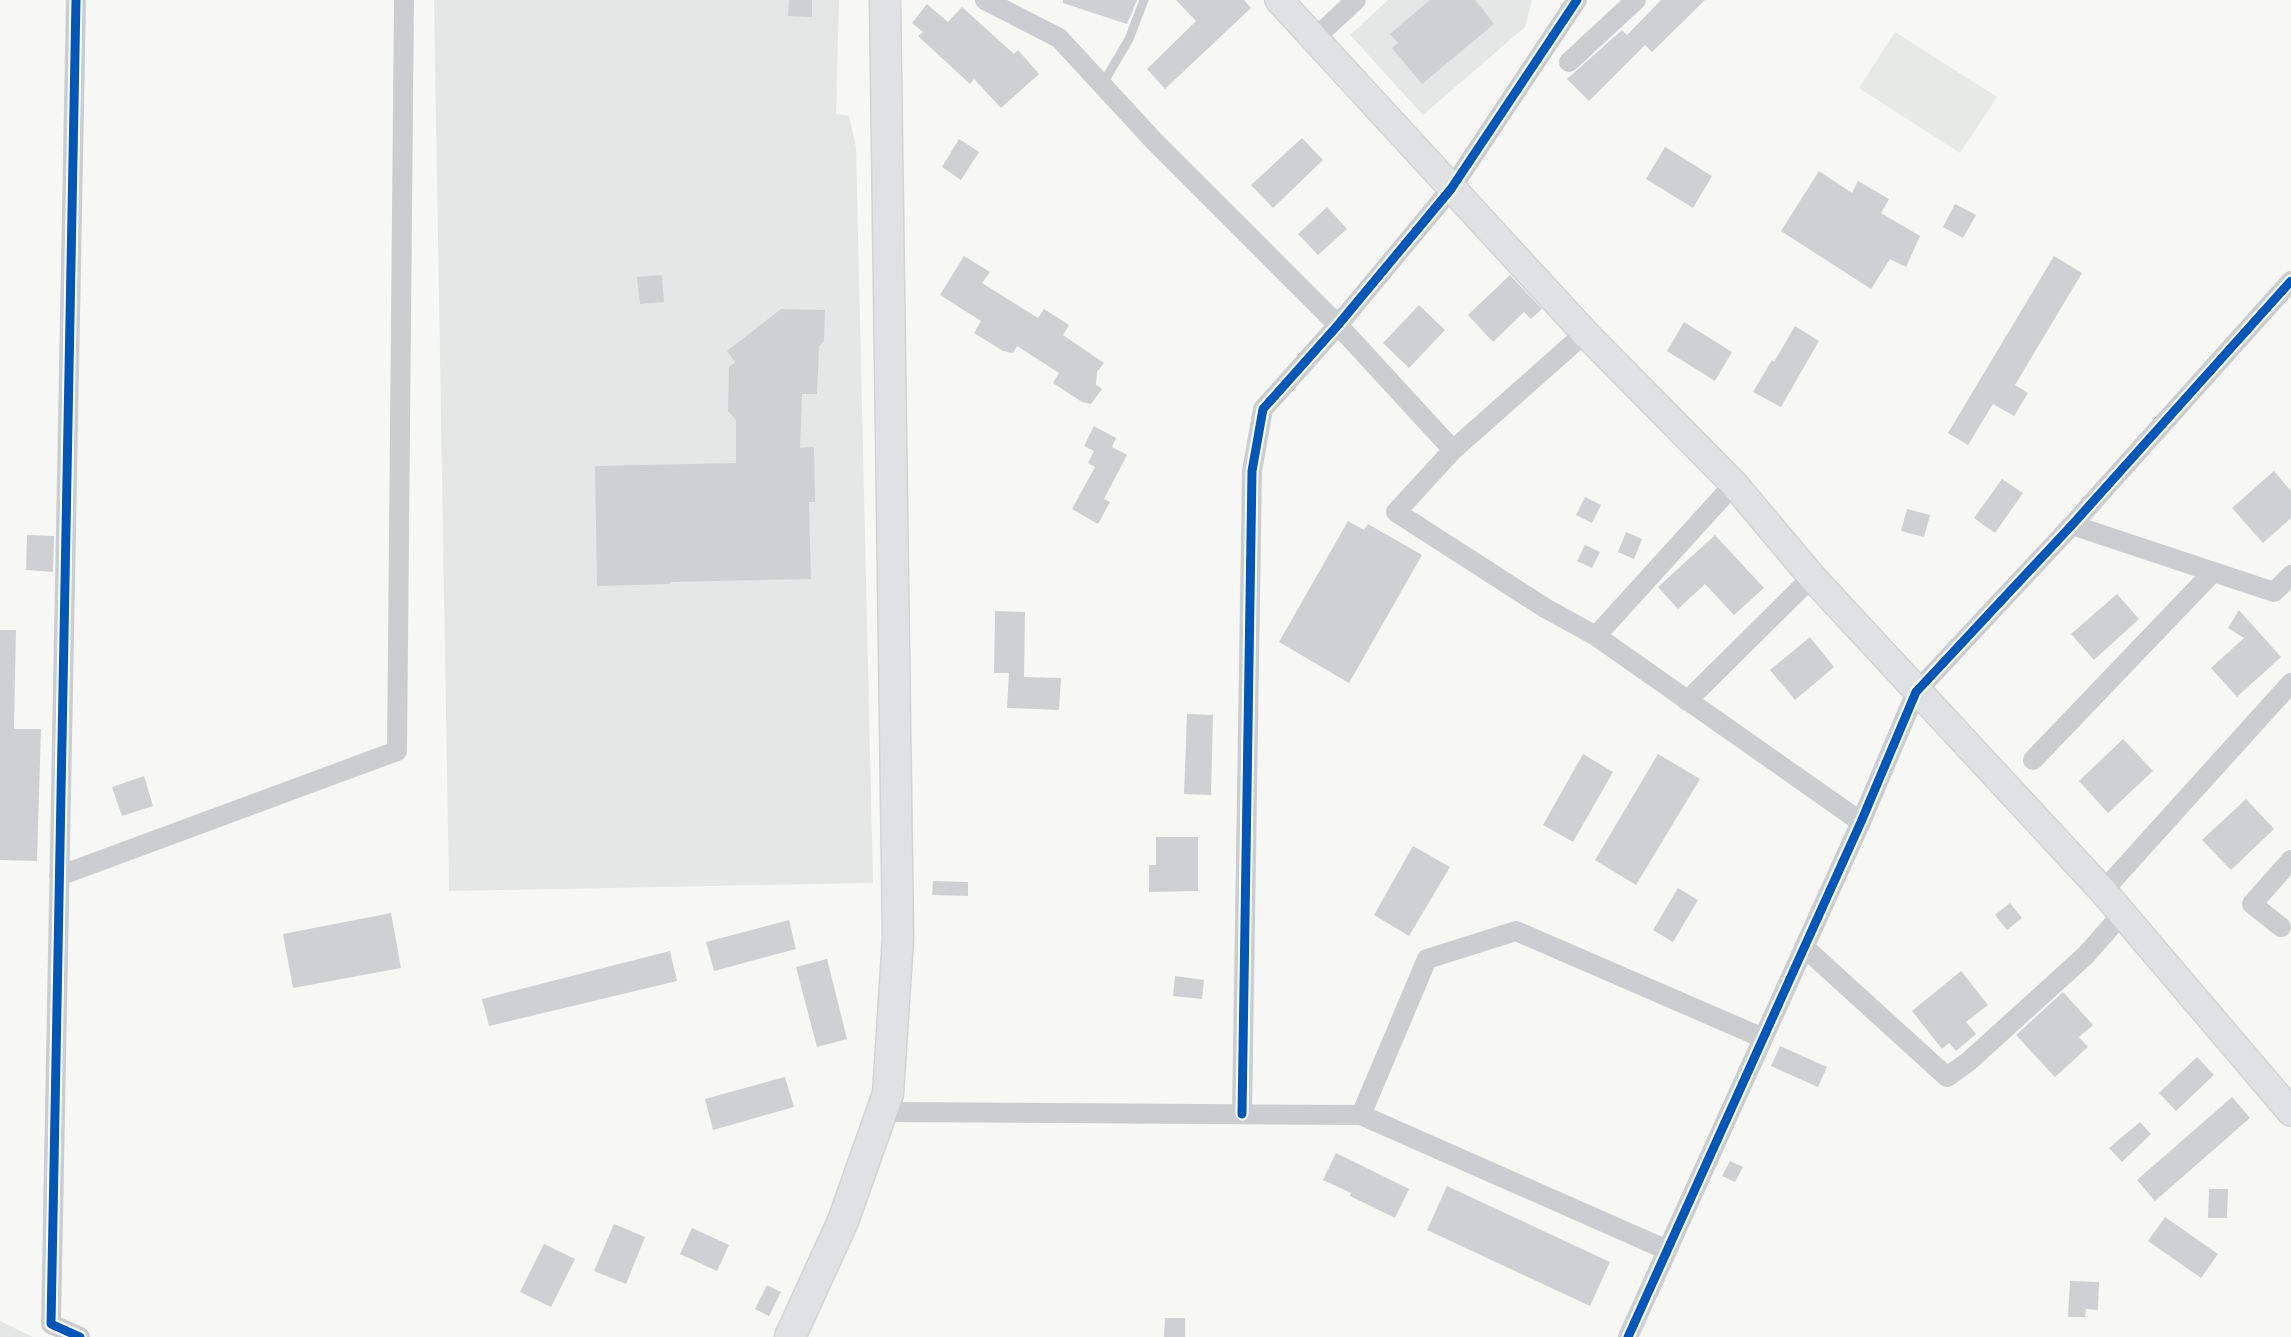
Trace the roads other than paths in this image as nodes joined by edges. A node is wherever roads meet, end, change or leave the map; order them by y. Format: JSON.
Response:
{"nodes":[{"id":1,"x":76,"y":0,"type":"edge"},
{"id":2,"x":404,"y":0,"type":"edge"},
{"id":3,"x":885,"y":0,"type":"edge"},
{"id":4,"x":985,"y":0,"type":"edge"},
{"id":5,"x":1144,"y":0,"type":"edge"},
{"id":6,"x":1279,"y":0,"type":"edge"},
{"id":7,"x":1356,"y":0,"type":"edge"},
{"id":8,"x":1576,"y":0,"type":"edge"},
{"id":9,"x":1636,"y":0,"type":"edge"},
{"id":10,"x":1314,"y":39,"type":"junction"},
{"id":11,"x":1569,"y":62,"type":"dead end"},
{"id":12,"x":1102,"y":85,"type":"junction"},
{"id":13,"x":1451,"y":189,"type":"junction"},
{"id":14,"x":2291,"y":281,"type":"edge"},
{"id":15,"x":1338,"y":325,"type":"junction"},
{"id":16,"x":1585,"y":333,"type":"junction"},
{"id":17,"x":1453,"y":450,"type":"junction"},
{"id":18,"x":1734,"y":484,"type":"junction"},
{"id":19,"x":2072,"y":525,"type":"junction"},
{"id":20,"x":2213,"y":572,"type":"junction"},
{"id":21,"x":2291,"y":575,"type":"edge"},
{"id":22,"x":1812,"y":578,"type":"junction"},
{"id":23,"x":2283,"y":596,"type":"edge"},
{"id":24,"x":1596,"y":636,"type":"junction"},
{"id":25,"x":2291,"y":682,"type":"edge"},
{"id":26,"x":1916,"y":692,"type":"junction"},
{"id":27,"x":1687,"y":701,"type":"junction"},
{"id":28,"x":2033,"y":760,"type":"dead end"},
{"id":29,"x":1861,"y":822,"type":"junction"},
{"id":30,"x":2291,"y":860,"type":"edge"},
{"id":31,"x":59,"y":876,"type":"junction"},
{"id":32,"x":2103,"y":891,"type":"junction"},
{"id":33,"x":2122,"y":914,"type":"junction"},
{"id":34,"x":2281,"y":927,"type":"dead end"},
{"id":35,"x":1804,"y":947,"type":"junction"},
{"id":36,"x":1763,"y":1038,"type":"junction"},
{"id":37,"x":882,"y":1112,"type":"junction"},
{"id":38,"x":2291,"y":1112,"type":"edge"},
{"id":39,"x":1242,"y":1114,"type":"junction"},
{"id":40,"x":1361,"y":1115,"type":"junction"},
{"id":41,"x":1667,"y":1250,"type":"junction"},
{"id":42,"x":80,"y":1337,"type":"edge"},
{"id":43,"x":790,"y":1337,"type":"edge"},
{"id":44,"x":1628,"y":1337,"type":"edge"}],
"edges":[{"from":1,"to":31,"type":"street"},
{"from":2,"to":31,"type":"street"},
{"from":3,"to":37,"type":"main road"},
{"from":4,"to":12,"type":"street"},
{"from":5,"to":12,"type":"lane"},
{"from":6,"to":10,"type":"main road"},
{"from":7,"to":10,"type":"street"},
{"from":8,"to":13,"type":"street"},
{"from":9,"to":11,"type":"street"},
{"from":10,"to":13,"type":"main road"},
{"from":12,"to":15,"type":"street"},
{"from":13,"to":15,"type":"street"},
{"from":13,"to":16,"type":"main road"},
{"from":14,"to":19,"type":"street"},
{"from":15,"to":17,"type":"street"},
{"from":15,"to":39,"type":"street"},
{"from":16,"to":17,"type":"street"},
{"from":16,"to":18,"type":"main road"},
{"from":17,"to":24,"type":"street"},
{"from":18,"to":22,"type":"main road"},
{"from":18,"to":24,"type":"street"},
{"from":19,"to":20,"type":"street"},
{"from":19,"to":26,"type":"street"},
{"from":20,"to":23,"type":"street"},
{"from":20,"to":28,"type":"street"},
{"from":21,"to":23,"type":"street"},
{"from":22,"to":26,"type":"main road"},
{"from":22,"to":27,"type":"street"},
{"from":24,"to":27,"type":"street"},
{"from":25,"to":32,"type":"street"},
{"from":26,"to":29,"type":"street"},
{"from":26,"to":32,"type":"main road"},
{"from":27,"to":29,"type":"street"},
{"from":29,"to":35,"type":"street"},
{"from":30,"to":34,"type":"street"},
{"from":31,"to":42,"type":"street"},
{"from":32,"to":33,"type":"main road"},
{"from":33,"to":35,"type":"street"},
{"from":33,"to":38,"type":"main road"},
{"from":35,"to":36,"type":"street"},
{"from":36,"to":40,"type":"street"},
{"from":36,"to":41,"type":"street"},
{"from":37,"to":39,"type":"street"},
{"from":37,"to":43,"type":"main road"},
{"from":39,"to":40,"type":"street"},
{"from":40,"to":41,"type":"street"},
{"from":41,"to":44,"type":"street"}]}
